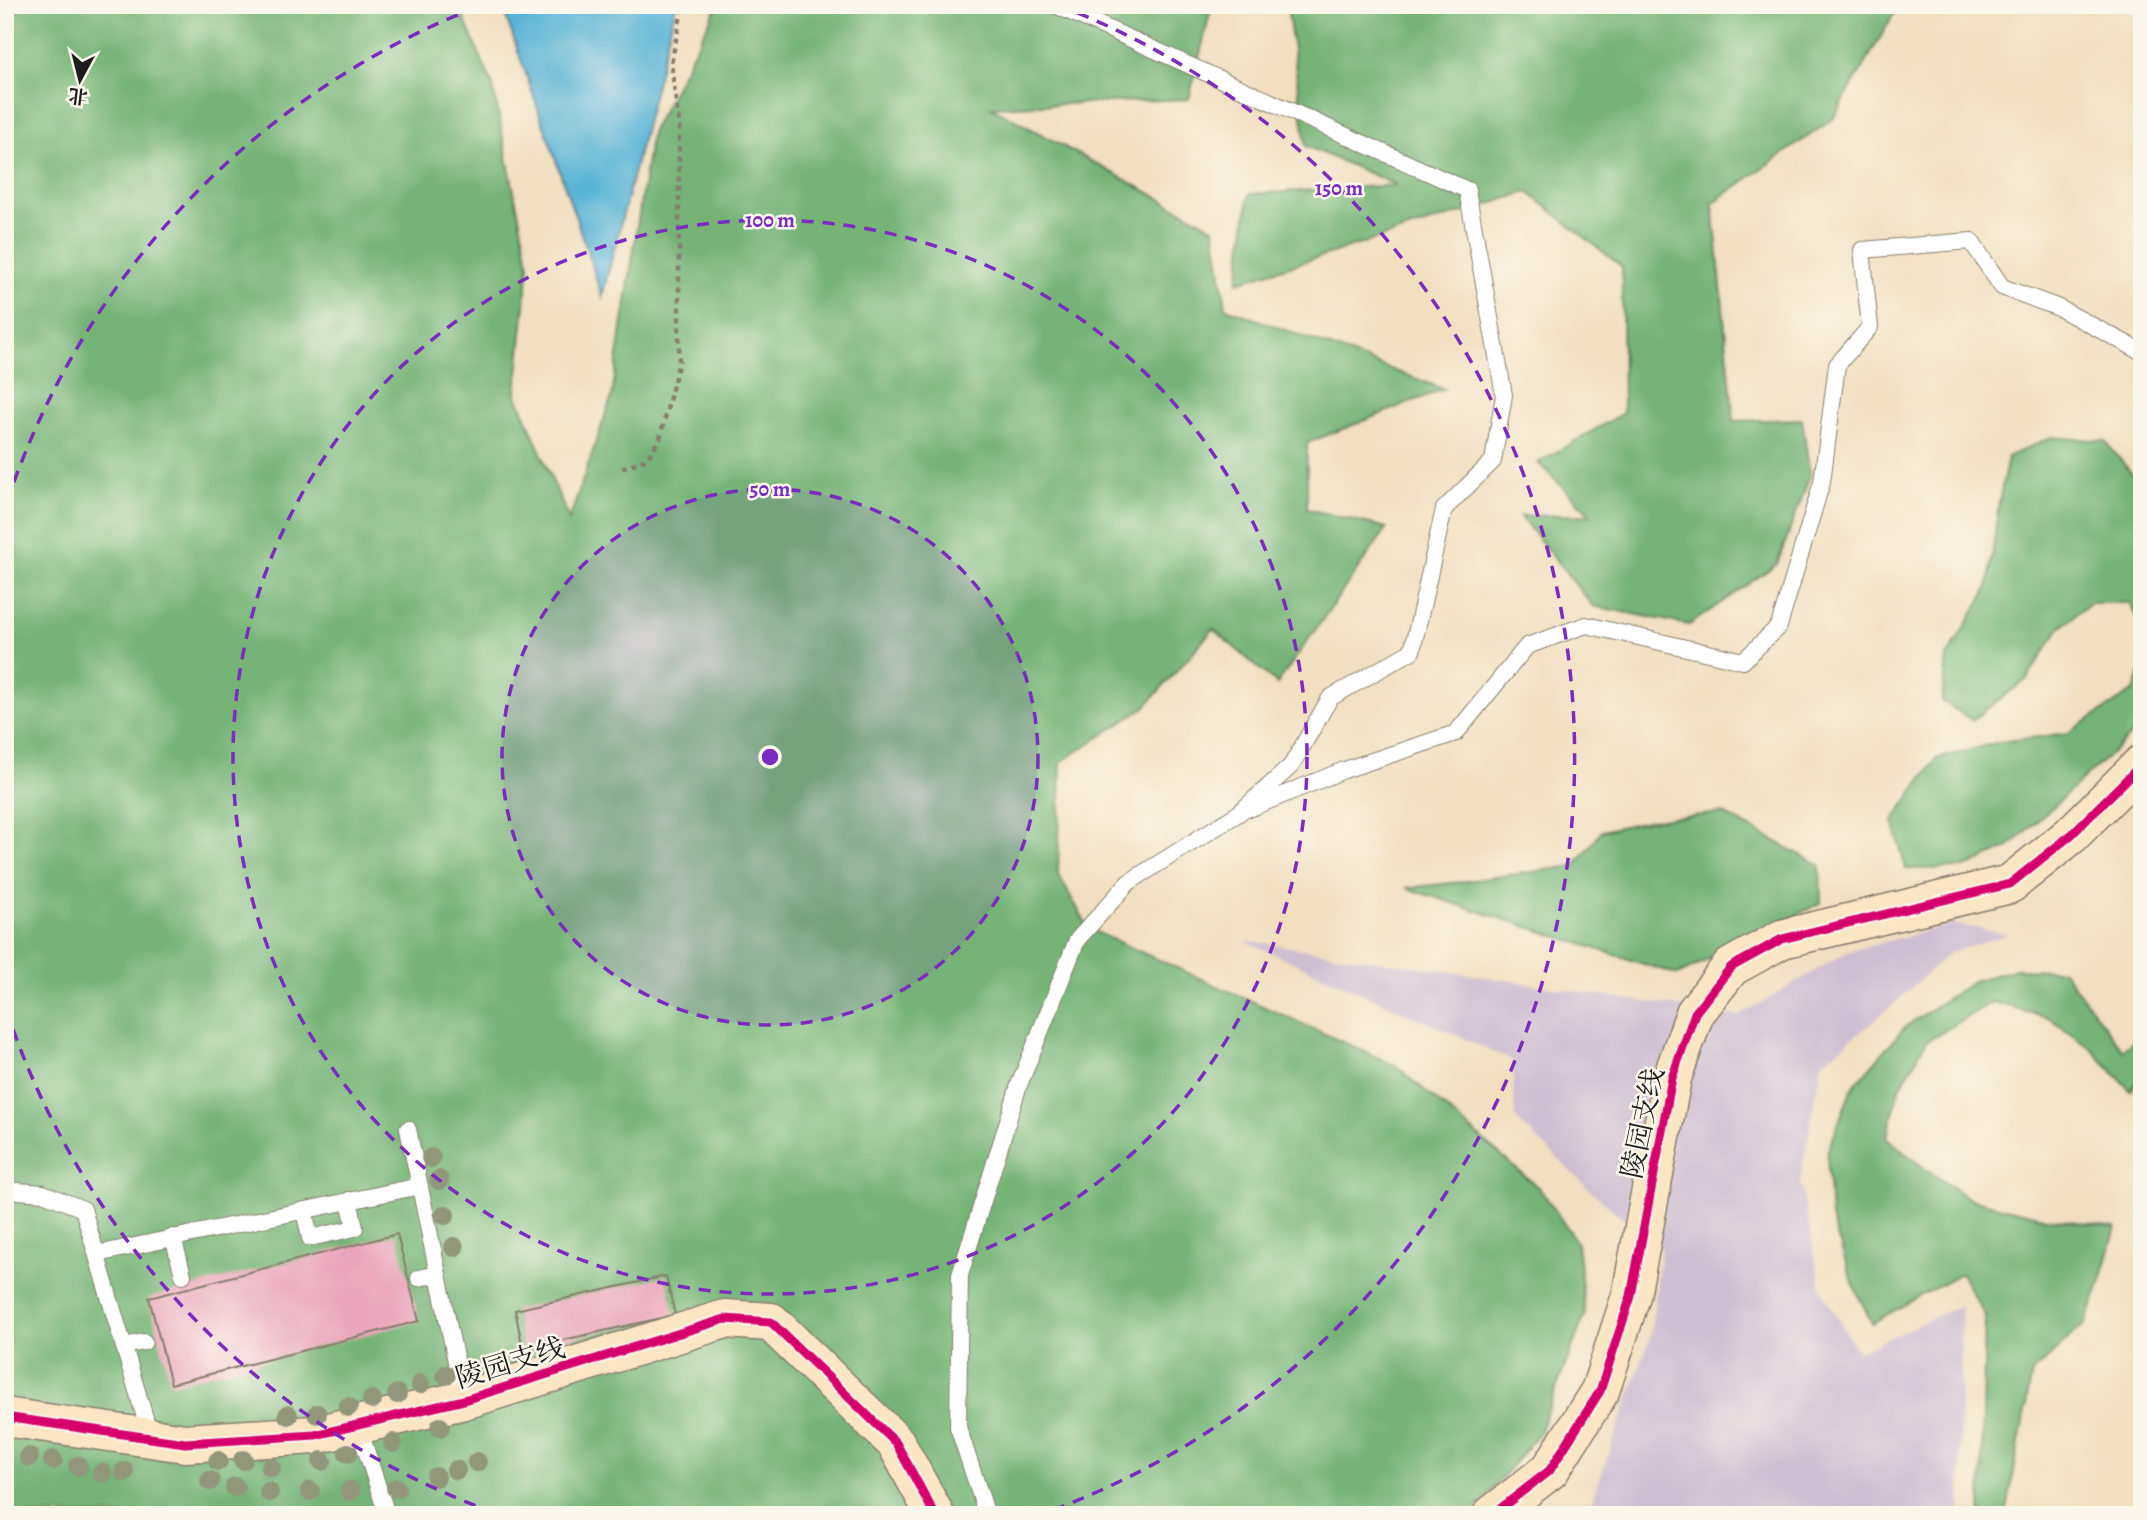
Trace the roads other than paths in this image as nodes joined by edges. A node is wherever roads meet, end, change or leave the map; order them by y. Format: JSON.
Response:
{"nodes":[{"id":1,"x":1055,"y":5,"type":"edge"},
{"id":2,"x":2142,"y":352,"type":"edge"},
{"id":3,"x":2142,"y":764,"type":"edge"},
{"id":4,"x":1239,"y":813,"type":"junction"},
{"id":5,"x":408,"y":1129,"type":"dead end"},
{"id":6,"x":420,"y":1186,"type":"junction"},
{"id":7,"x":5,"y":1190,"type":"edge"},
{"id":8,"x":349,"y":1200,"type":"junction"},
{"id":9,"x":304,"y":1210,"type":"junction"},
{"id":10,"x":173,"y":1237,"type":"junction"},
{"id":11,"x":97,"y":1254,"type":"junction"},
{"id":12,"x":438,"y":1274,"type":"junction"},
{"id":13,"x":183,"y":1275,"type":"dead end"},
{"id":14,"x":419,"y":1278,"type":"dead end"},
{"id":15,"x":144,"y":1342,"type":"dead end"},
{"id":16,"x":124,"y":1346,"type":"junction"},
{"id":17,"x":464,"y":1400,"type":"junction"},
{"id":18,"x":5,"y":1417,"type":"edge"},
{"id":19,"x":358,"y":1425,"type":"junction"},
{"id":20,"x":153,"y":1446,"type":"junction"},
{"id":21,"x":387,"y":1515,"type":"edge"},
{"id":22,"x":935,"y":1515,"type":"edge"},
{"id":23,"x":987,"y":1515,"type":"edge"},
{"id":24,"x":1492,"y":1515,"type":"edge"}],
"edges":[{"from":1,"to":4,"type":"lane"},
{"from":2,"to":4,"type":"lane"},
{"from":3,"to":24,"type":"street","name":"陵园支线"},
{"from":4,"to":23,"type":"lane"},
{"from":5,"to":6,"type":"lane"},
{"from":6,"to":8,"type":"lane"},
{"from":6,"to":12,"type":"lane"},
{"from":7,"to":11,"type":"lane"},
{"from":8,"to":9,"type":"lane"},
{"from":8,"to":9,"type":"lane"},
{"from":9,"to":10,"type":"lane"},
{"from":10,"to":11,"type":"lane"},
{"from":10,"to":13,"type":"lane"},
{"from":11,"to":16,"type":"lane"},
{"from":12,"to":14,"type":"lane"},
{"from":12,"to":17,"type":"lane"},
{"from":15,"to":16,"type":"lane"},
{"from":16,"to":20,"type":"lane"},
{"from":17,"to":19,"type":"street","name":"陵园支线"},
{"from":17,"to":22,"type":"street","name":"陵园支线"},
{"from":18,"to":20,"type":"street","name":"陵园支线"},
{"from":19,"to":20,"type":"street","name":"陵园支线"},
{"from":19,"to":21,"type":"lane"}]}
